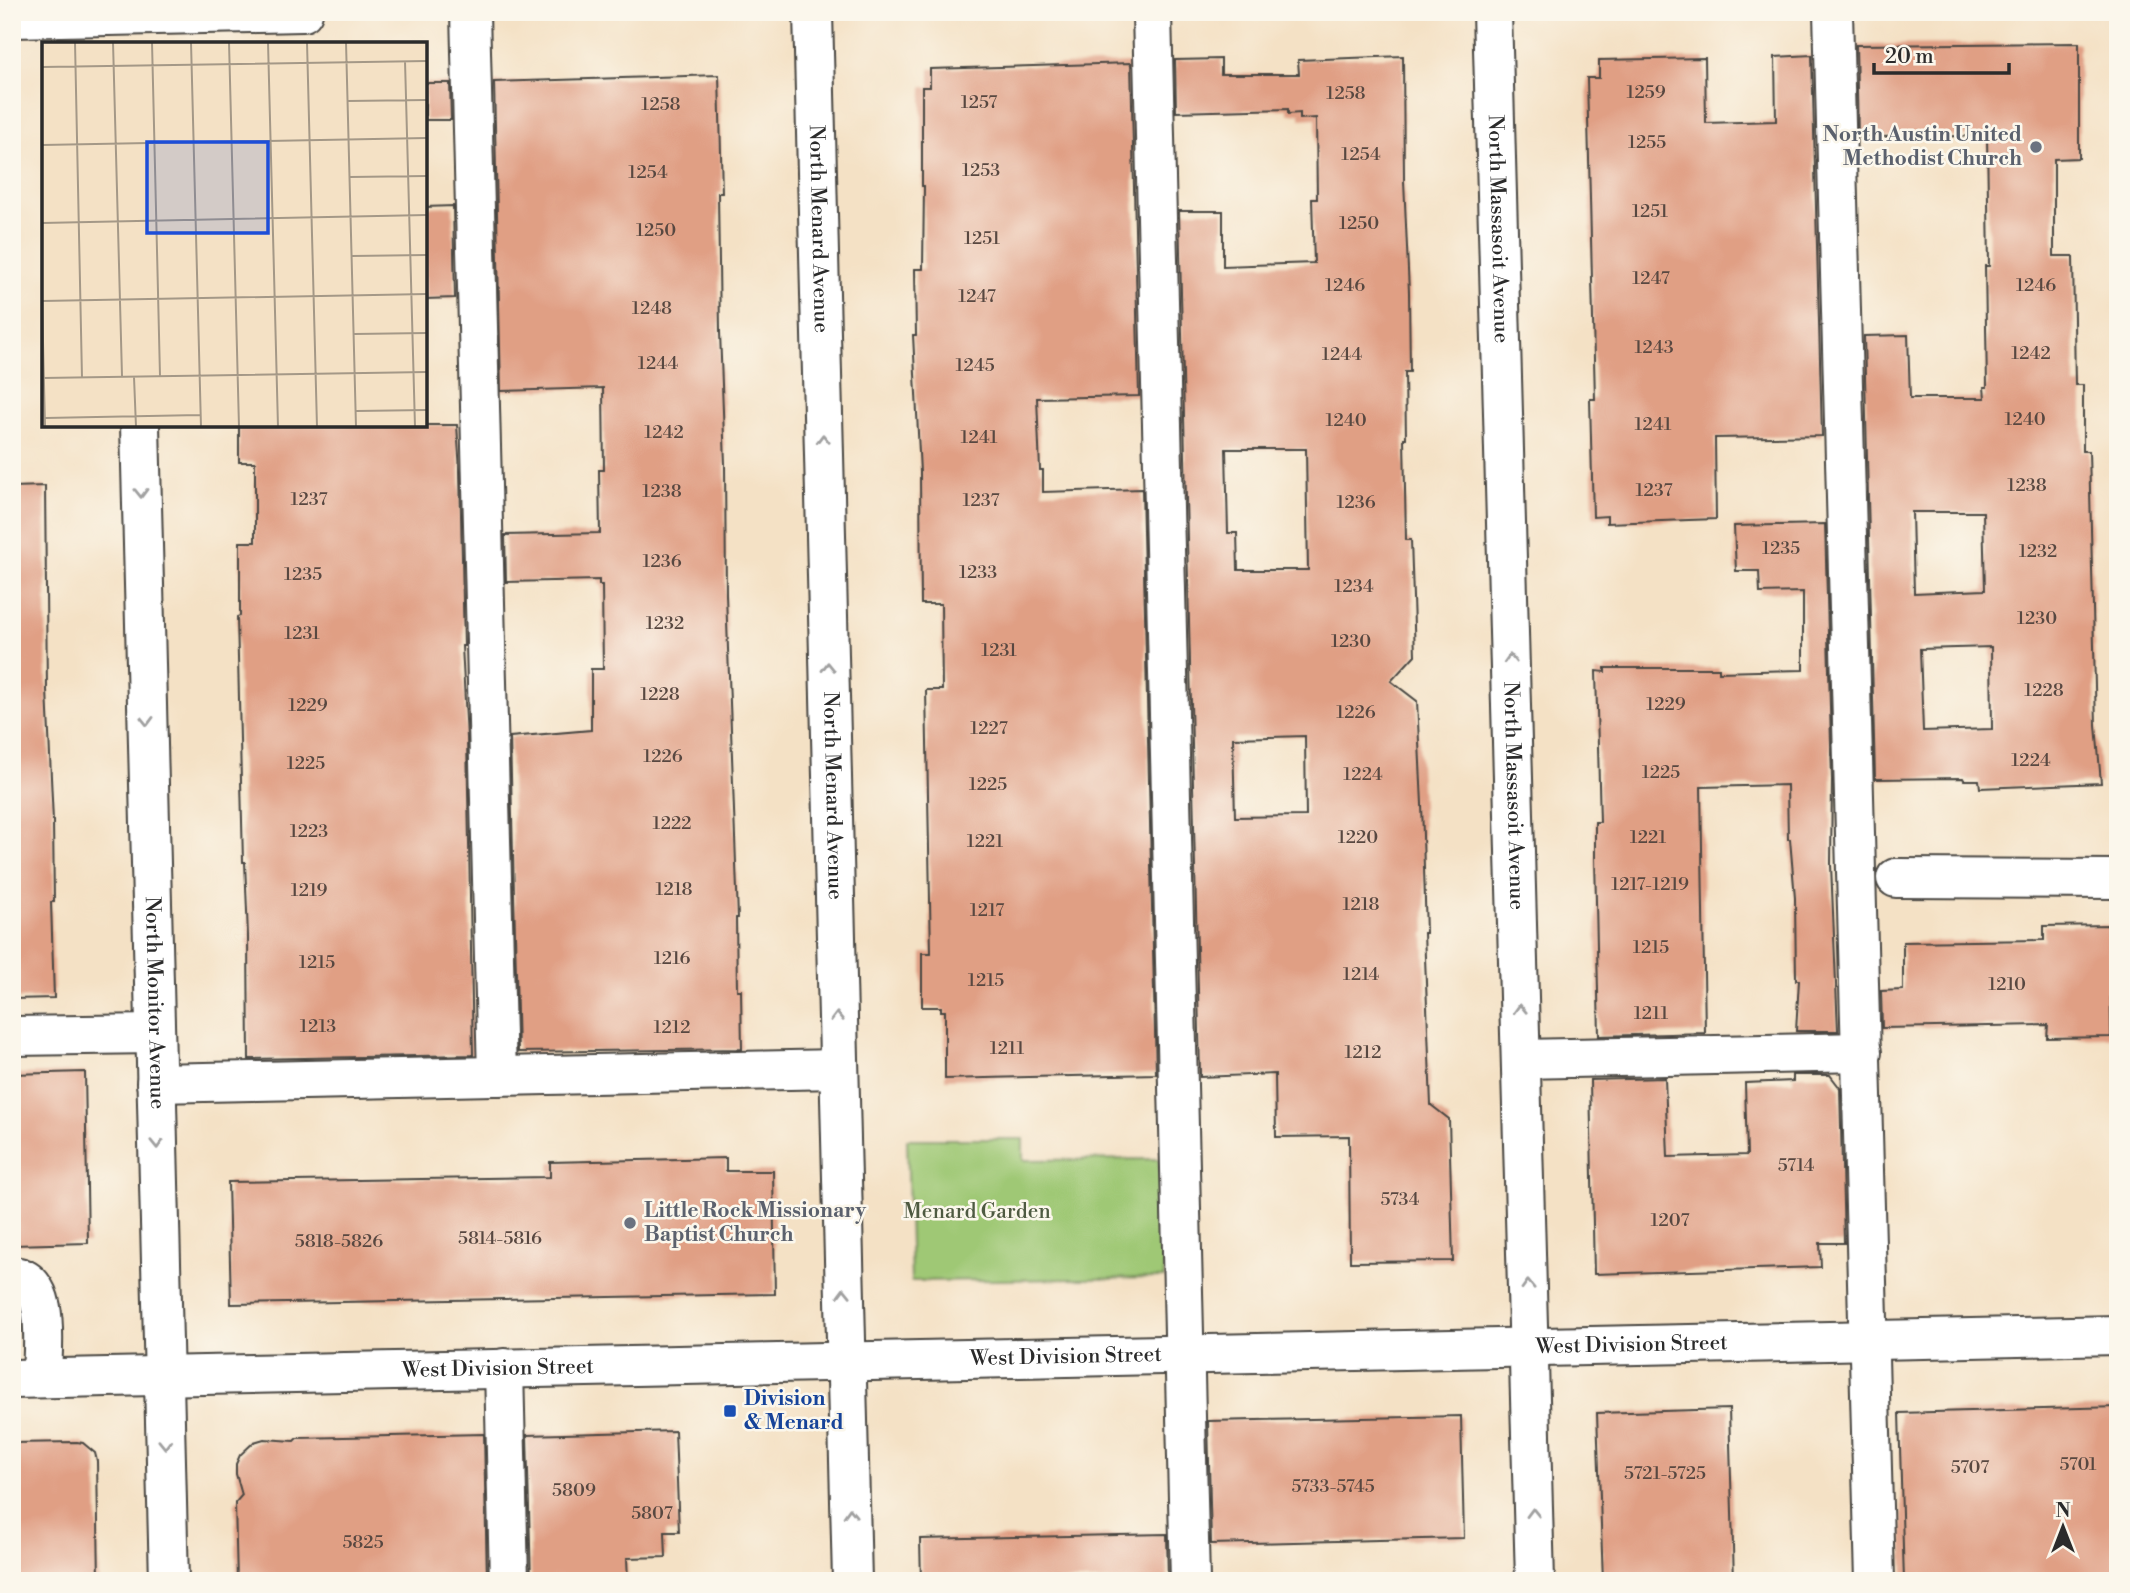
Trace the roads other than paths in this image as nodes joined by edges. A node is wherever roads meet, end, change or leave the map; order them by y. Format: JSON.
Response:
{"nodes":[{"id":1,"x":303,"y":12,"type":"edge"},
{"id":2,"x":470,"y":12,"type":"edge"},
{"id":3,"x":813,"y":12,"type":"edge"},
{"id":4,"x":1152,"y":12,"type":"edge"},
{"id":5,"x":1492,"y":12,"type":"edge"},
{"id":6,"x":1833,"y":12,"type":"edge"},
{"id":7,"x":12,"y":18,"type":"edge"},
{"id":8,"x":129,"y":24,"type":"edge"},
{"id":9,"x":139,"y":427,"type":"edge"},
{"id":10,"x":1896,"y":878,"type":"dead end"},
{"id":11,"x":2118,"y":879,"type":"edge"},
{"id":12,"x":155,"y":1034,"type":"junction"},
{"id":13,"x":12,"y":1037,"type":"edge"},
{"id":14,"x":1862,"y":1052,"type":"junction"},
{"id":15,"x":1522,"y":1059,"type":"junction"},
{"id":16,"x":838,"y":1069,"type":"junction"},
{"id":17,"x":497,"y":1076,"type":"junction"},
{"id":18,"x":156,"y":1083,"type":"junction"},
{"id":19,"x":12,"y":1276,"type":"edge"},
{"id":20,"x":2118,"y":1335,"type":"edge"},
{"id":21,"x":1870,"y":1340,"type":"junction"},
{"id":22,"x":1530,"y":1347,"type":"junction"},
{"id":23,"x":1184,"y":1355,"type":"junction"},
{"id":24,"x":845,"y":1362,"type":"junction"},
{"id":25,"x":504,"y":1368,"type":"junction"},
{"id":26,"x":163,"y":1376,"type":"junction"},
{"id":27,"x":27,"y":1378,"type":"edge"},
{"id":28,"x":169,"y":1581,"type":"edge"},
{"id":29,"x":509,"y":1581,"type":"edge"},
{"id":30,"x":852,"y":1581,"type":"edge"},
{"id":31,"x":1190,"y":1581,"type":"edge"},
{"id":32,"x":1535,"y":1581,"type":"edge"},
{"id":33,"x":1875,"y":1581,"type":"edge"}],
"edges":[{"from":1,"to":8,"type":"street"},
{"from":2,"to":17,"type":"street"},
{"from":16,"to":3,"type":"street","name":"North Menard Avenue","one_way":true},
{"from":4,"to":23,"type":"street"},
{"from":15,"to":5,"type":"street","name":"North Massasoit Avenue","one_way":true},
{"from":6,"to":14,"type":"street"},
{"from":7,"to":8,"type":"street"},
{"from":9,"to":12,"type":"street","name":"North Monitor Avenue","one_way":true},
{"from":10,"to":11,"type":"street"},
{"from":12,"to":13,"type":"street"},
{"from":12,"to":18,"type":"street","name":"North Monitor Avenue"},
{"from":14,"to":15,"type":"street"},
{"from":14,"to":21,"type":"street"},
{"from":22,"to":15,"type":"street","name":"North Massasoit Avenue","one_way":true},
{"from":16,"to":17,"type":"street"},
{"from":24,"to":16,"type":"street","name":"North Menard Avenue","one_way":true},
{"from":17,"to":18,"type":"street"},
{"from":18,"to":26,"type":"street","name":"North Monitor Avenue","one_way":true},
{"from":19,"to":27,"type":"street"},
{"from":20,"to":21,"type":"street","name":"West Division Street"},
{"from":21,"to":22,"type":"street","name":"West Division Street"},
{"from":21,"to":33,"type":"street"},
{"from":22,"to":23,"type":"street","name":"West Division Street"},
{"from":32,"to":22,"type":"street","name":"North Massasoit Avenue","one_way":true},
{"from":23,"to":24,"type":"street","name":"West Division Street"},
{"from":23,"to":31,"type":"street"},
{"from":24,"to":25,"type":"street","name":"West Division Street"},
{"from":30,"to":24,"type":"street","name":"North Menard Avenue","one_way":true},
{"from":25,"to":26,"type":"street","name":"West Division Street"},
{"from":25,"to":29,"type":"street"},
{"from":26,"to":27,"type":"street","name":"West Division Street"},
{"from":26,"to":28,"type":"street","name":"North Monitor Avenue","one_way":true}]}
